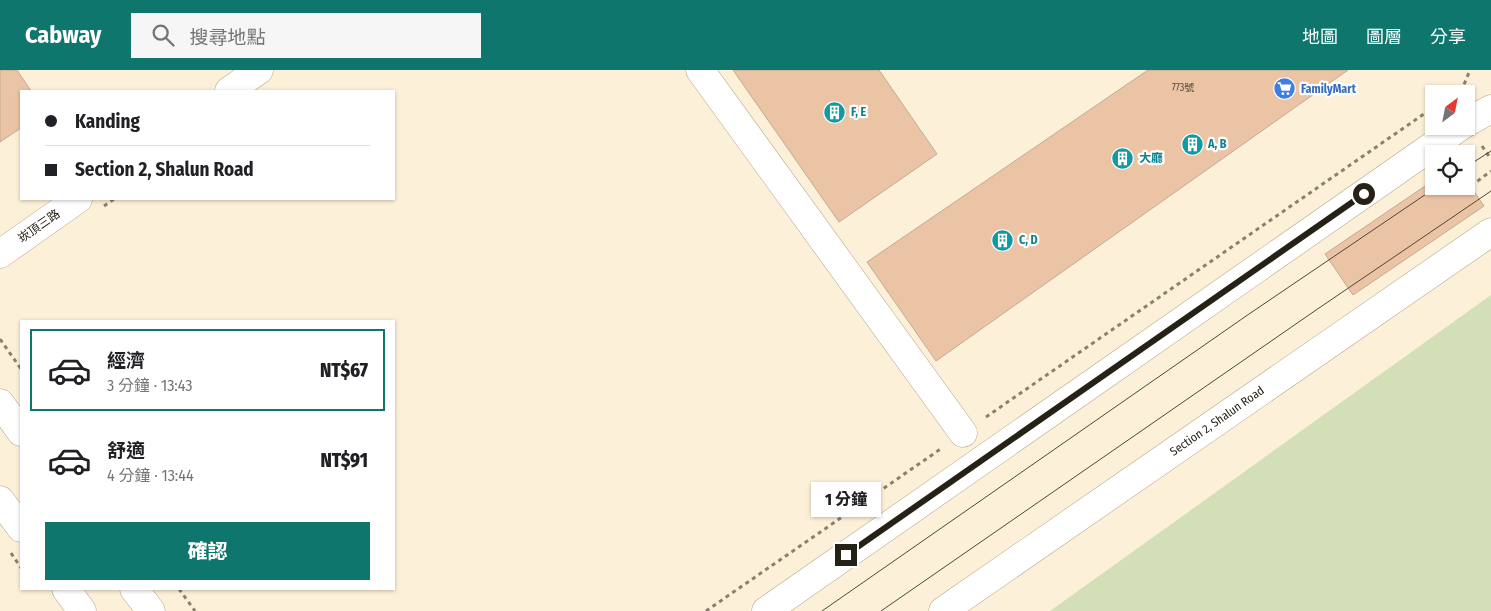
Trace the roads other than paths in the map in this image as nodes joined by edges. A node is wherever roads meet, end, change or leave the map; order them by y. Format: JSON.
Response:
{"nodes":[{"id":1,"x":700,"y":70,"type":"edge"},
{"id":2,"x":1491,"y":109,"type":"edge"},
{"id":3,"x":1475,"y":118,"type":"edge"},
{"id":4,"x":1448,"y":135,"type":"edge"},
{"id":5,"x":77,"y":200,"type":"edge"},
{"id":6,"x":1491,"y":232,"type":"edge"},
{"id":7,"x":0,"y":254,"type":"edge"},
{"id":8,"x":0,"y":403,"type":"edge"},
{"id":9,"x":20,"y":431,"type":"edge"},
{"id":10,"x":963,"y":433,"type":"road end"},
{"id":11,"x":0,"y":500,"type":"edge"},
{"id":12,"x":20,"y":527,"type":"edge"},
{"id":13,"x":67,"y":590,"type":"edge"},
{"id":14,"x":135,"y":590,"type":"edge"},
{"id":15,"x":82,"y":611,"type":"edge"},
{"id":16,"x":150,"y":611,"type":"edge"},
{"id":17,"x":766,"y":611,"type":"edge"},
{"id":18,"x":943,"y":611,"type":"edge"}],
"edges":[{"from":1,"to":10,"type":"street"},
{"from":2,"to":3,"type":"street"},
{"from":4,"to":17,"type":"street"},
{"from":5,"to":7,"type":"street","name":"崁頂三路"},
{"from":6,"to":18,"type":"street","name":"Section 2, Shalun Road"},
{"from":8,"to":9,"type":"street"},
{"from":11,"to":12,"type":"street"},
{"from":13,"to":15,"type":"street"},
{"from":14,"to":16,"type":"street"}]}
